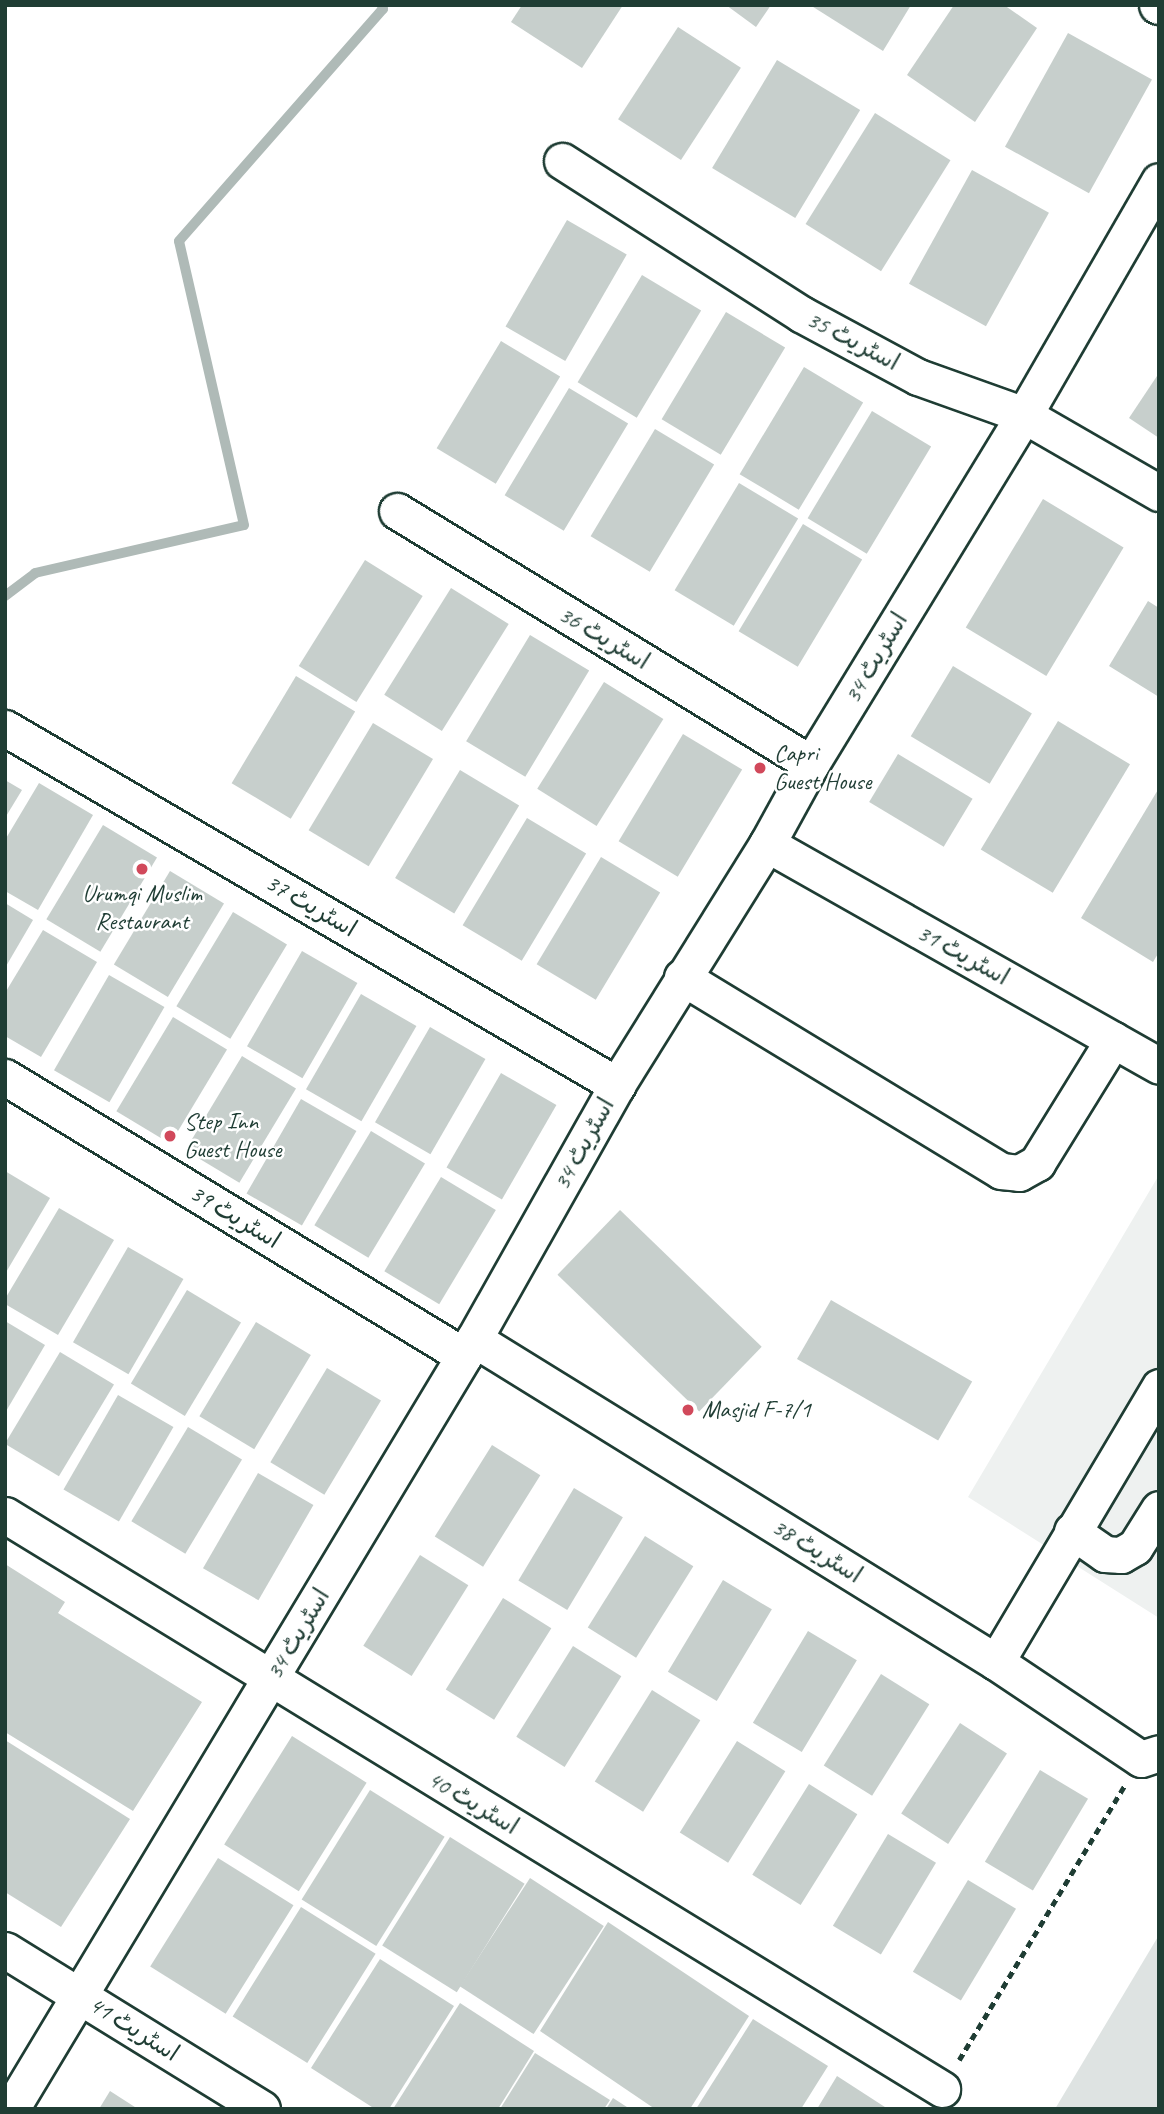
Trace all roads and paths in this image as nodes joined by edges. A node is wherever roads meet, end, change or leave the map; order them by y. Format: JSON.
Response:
{"nodes":[{"id":1,"x":562,"y":161,"type":"dead end"},
{"id":2,"x":1159,"y":180,"type":"edge"},
{"id":3,"x":1024,"y":415,"type":"junction"},
{"id":4,"x":1159,"y":493,"type":"edge"},
{"id":5,"x":397,"y":512,"type":"dead end"},
{"id":6,"x":5,"y":728,"type":"edge"},
{"id":7,"x":811,"y":764,"type":"junction"},
{"id":8,"x":767,"y":844,"type":"junction"},
{"id":9,"x":682,"y":977,"type":"junction"},
{"id":10,"x":1114,"y":1040,"type":"junction"},
{"id":11,"x":1159,"y":1066,"type":"edge"},
{"id":12,"x":5,"y":1077,"type":"edge"},
{"id":13,"x":617,"y":1085,"type":"junction"},
{"id":14,"x":469,"y":1347,"type":"junction"},
{"id":15,"x":1159,"y":1387,"type":"edge"},
{"id":16,"x":1159,"y":1509,"type":"edge"},
{"id":17,"x":5,"y":1515,"type":"edge"},
{"id":18,"x":1072,"y":1531,"type":"junction"},
{"id":19,"x":996,"y":1662,"type":"junction"},
{"id":20,"x":270,"y":1680,"type":"junction"},
{"id":21,"x":1150,"y":1756,"type":"edge"},
{"id":22,"x":5,"y":1950,"type":"edge"},
{"id":23,"x":79,"y":1995,"type":"junction"},
{"id":24,"x":942,"y":2089,"type":"joint"},
{"id":25,"x":11,"y":2109,"type":"edge"},
{"id":26,"x":262,"y":2109,"type":"edge"}],
"edges":[{"from":1,"to":3,"type":"street","name":"اسٹریٹ 35"},
{"from":2,"to":3,"type":"street","name":"اسٹریٹ 34"},
{"from":3,"to":4,"type":"street","name":"اسٹریٹ 35"},
{"from":3,"to":7,"type":"street","name":"اسٹریٹ 34"},
{"from":5,"to":7,"type":"street","name":"اسٹریٹ 36"},
{"from":6,"to":13,"type":"street","name":"اسٹریٹ 37"},
{"from":7,"to":8,"type":"street","name":"اسٹریٹ 34"},
{"from":8,"to":9,"type":"street","name":"اسٹریٹ 34"},
{"from":8,"to":10,"type":"street","name":"اسٹریٹ 31"},
{"from":9,"to":10,"type":"street"},
{"from":9,"to":13,"type":"street","name":"اسٹریٹ 34"},
{"from":10,"to":11,"type":"street","name":"اسٹریٹ 31"},
{"from":12,"to":14,"type":"street","name":"اسٹریٹ 39"},
{"from":13,"to":14,"type":"street","name":"اسٹریٹ 34"},
{"from":14,"to":19,"type":"street","name":"اسٹریٹ 38"},
{"from":14,"to":20,"type":"street","name":"اسٹریٹ 34"},
{"from":15,"to":18,"type":"street"},
{"from":16,"to":18,"type":"street"},
{"from":17,"to":20,"type":"street","name":"اسٹریٹ 40"},
{"from":18,"to":19,"type":"street"},
{"from":19,"to":21,"type":"street","name":"اسٹریٹ 38"},
{"from":20,"to":23,"type":"street","name":"اسٹریٹ 34"},
{"from":20,"to":24,"type":"street","name":"اسٹریٹ 40"},
{"from":21,"to":24,"type":"path"},
{"from":22,"to":23,"type":"street","name":"اسٹریٹ 41"},
{"from":23,"to":25,"type":"street","name":"اسٹریٹ 34"},
{"from":23,"to":26,"type":"street","name":"اسٹریٹ 41"}]}
